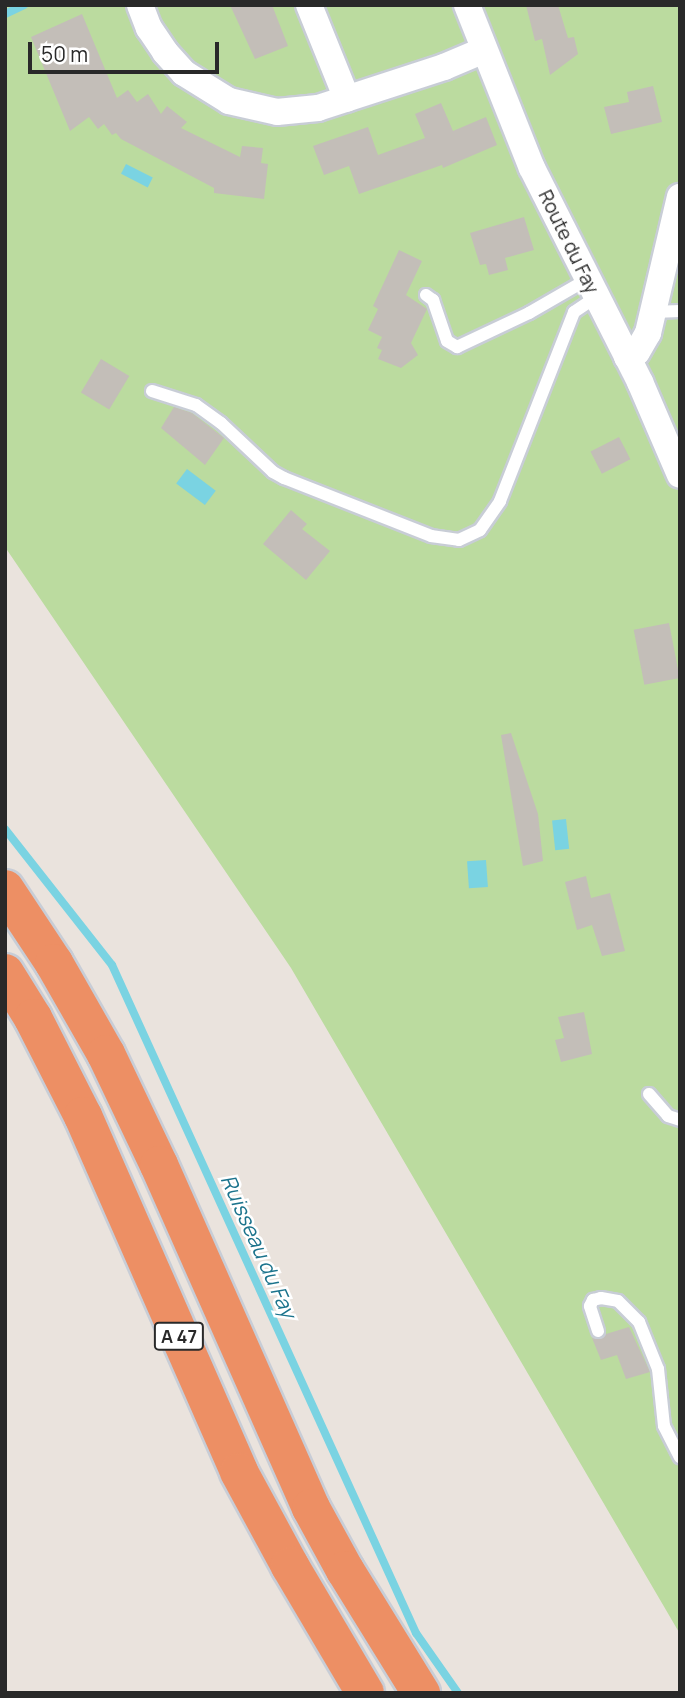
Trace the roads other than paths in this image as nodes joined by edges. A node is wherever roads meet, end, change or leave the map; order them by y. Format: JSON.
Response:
{"nodes":[{"id":1,"x":140,"y":5,"type":"edge"},
{"id":2,"x":309,"y":5,"type":"edge"},
{"id":3,"x":467,"y":5,"type":"edge"},
{"id":4,"x":484,"y":50,"type":"junction"},
{"id":5,"x":347,"y":99,"type":"junction"},
{"id":6,"x":680,"y":197,"type":"edge"},
{"id":7,"x":592,"y":289,"type":"junction"},
{"id":8,"x":426,"y":295,"type":"dead end"},
{"id":9,"x":680,"y":311,"type":"edge"},
{"id":10,"x":653,"y":312,"type":"junction"},
{"id":11,"x":627,"y":357,"type":"junction"},
{"id":12,"x":152,"y":391,"type":"dead end"},
{"id":13,"x":680,"y":475,"type":"edge"},
{"id":14,"x":5,"y":889,"type":"edge"},
{"id":15,"x":5,"y":973,"type":"edge"},
{"id":16,"x":649,"y":1094,"type":"dead end"},
{"id":17,"x":680,"y":1120,"type":"edge"},
{"id":18,"x":598,"y":1331,"type":"dead end"},
{"id":19,"x":680,"y":1457,"type":"edge"},
{"id":20,"x":365,"y":1693,"type":"edge"},
{"id":21,"x":421,"y":1693,"type":"edge"}],
"edges":[{"from":1,"to":5,"type":"street"},
{"from":2,"to":5,"type":"street"},
{"from":3,"to":4,"type":"street","name":"Route du Fay"},
{"from":4,"to":5,"type":"street"},
{"from":4,"to":7,"type":"street","name":"Route du Fay"},
{"from":6,"to":10,"type":"street"},
{"from":7,"to":8,"type":"lane"},
{"from":7,"to":11,"type":"street","name":"Route du Fay"},
{"from":7,"to":12,"type":"lane"},
{"from":9,"to":10,"type":"lane"},
{"from":10,"to":11,"type":"street"},
{"from":11,"to":13,"type":"street","name":"Route du Fay"},
{"from":14,"to":21,"type":"highway","number":"A 47"},
{"from":15,"to":20,"type":"highway","number":"A 47"},
{"from":16,"to":17,"type":"lane"},
{"from":18,"to":19,"type":"lane"}]}
